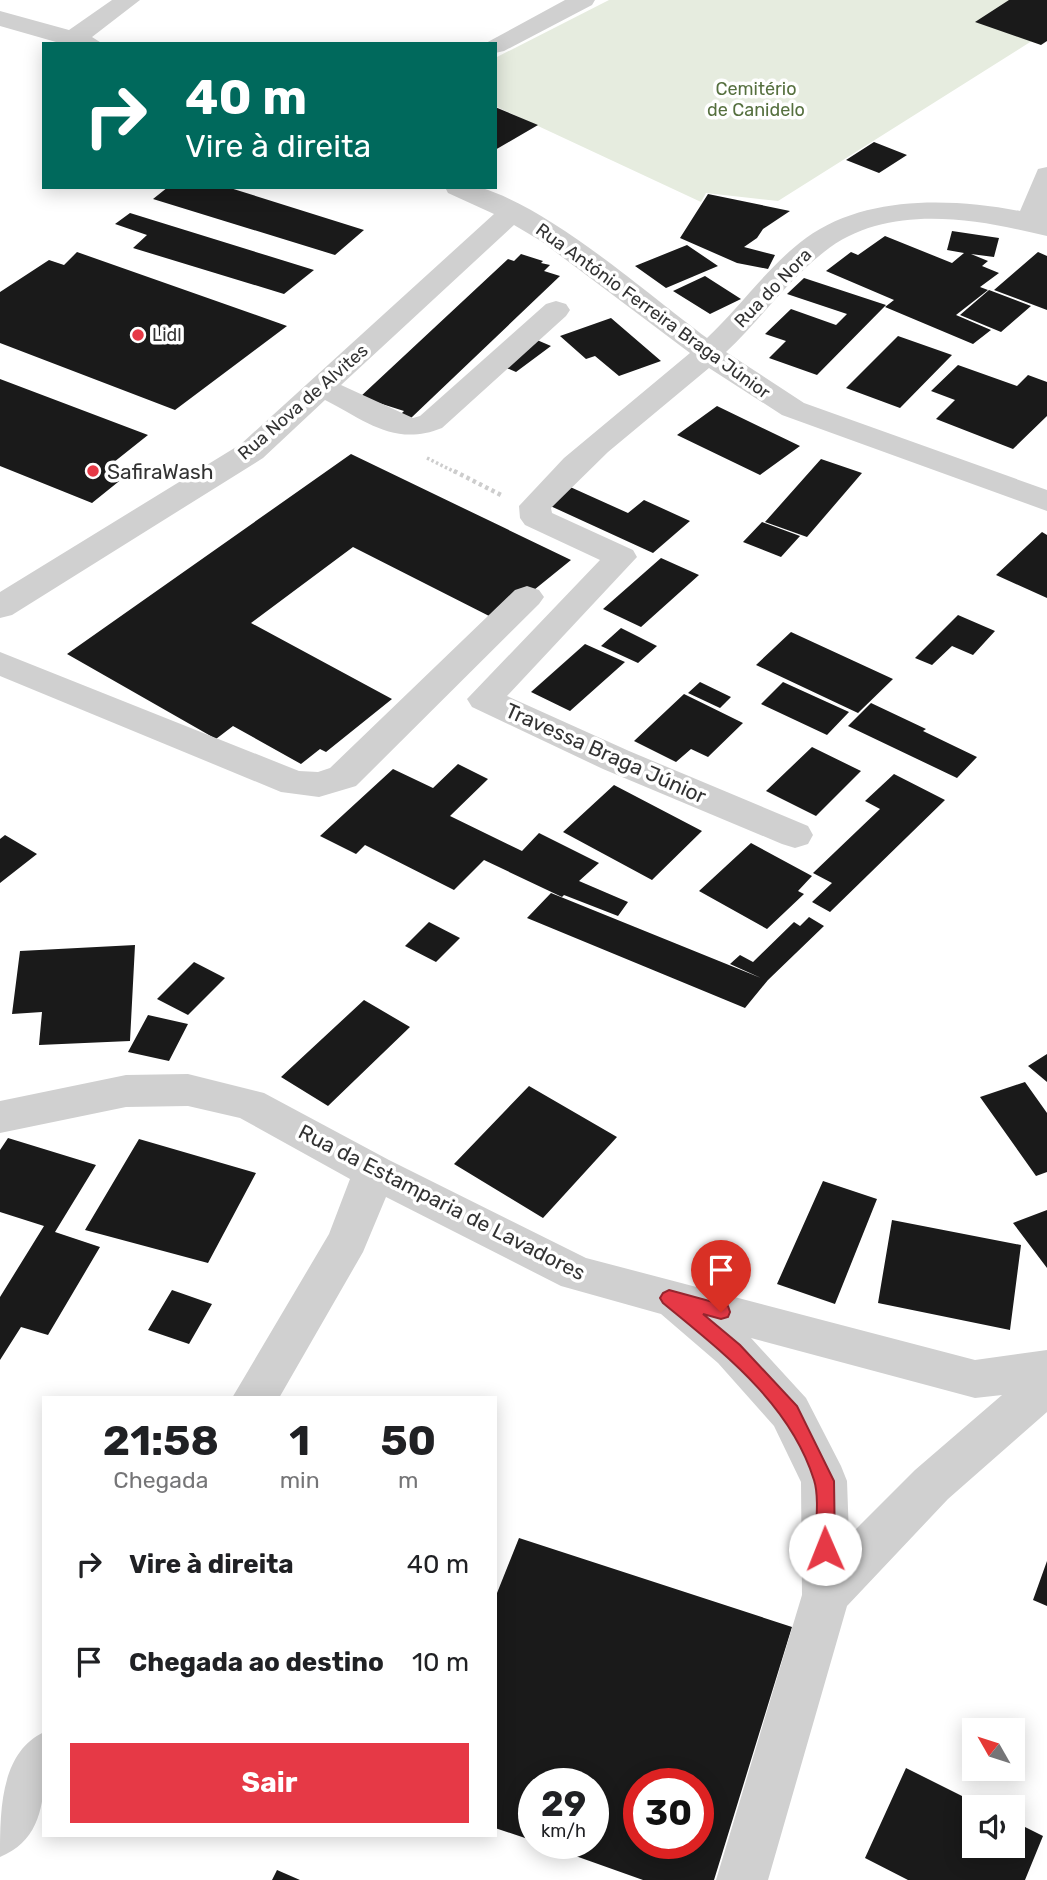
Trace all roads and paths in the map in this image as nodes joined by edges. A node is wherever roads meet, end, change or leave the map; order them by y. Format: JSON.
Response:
{"nodes":[{"id":1,"x":128,"y":0,"type":"edge"},
{"id":2,"x":583,"y":0,"type":"edge"},
{"id":3,"x":0,"y":19,"type":"edge"},
{"id":4,"x":82,"y":41,"type":"edge"},
{"id":5,"x":497,"y":45,"type":"edge"},
{"id":6,"x":1047,"y":175,"type":"edge"},
{"id":7,"x":462,"y":189,"type":"edge"},
{"id":8,"x":512,"y":212,"type":"junction"},
{"id":9,"x":1039,"y":225,"type":"edge"},
{"id":10,"x":556,"y":310,"type":"dead end"},
{"id":11,"x":708,"y":353,"type":"junction"},
{"id":12,"x":323,"y":387,"type":"junction"},
{"id":13,"x":1047,"y":501,"type":"edge"},
{"id":14,"x":527,"y":597,"type":"dead end"},
{"id":15,"x":0,"y":607,"type":"edge"},
{"id":16,"x":0,"y":663,"type":"edge"},
{"id":17,"x":795,"y":835,"type":"dead end"},
{"id":18,"x":0,"y":1117,"type":"edge"},
{"id":19,"x":374,"y":1172,"type":"junction"},
{"id":20,"x":669,"y":1298,"type":"junction"},
{"id":21,"x":1047,"y":1369,"type":"edge"},
{"id":22,"x":1047,"y":1385,"type":"edge"},
{"id":23,"x":256,"y":1396,"type":"edge"},
{"id":24,"x":826,"y":1595,"type":"junction"},
{"id":25,"x":42,"y":1760,"type":"edge"},
{"id":26,"x":0,"y":1831,"type":"edge"},
{"id":27,"x":742,"y":1880,"type":"edge"}],
"edges":[{"from":1,"to":4,"type":"street"},
{"from":2,"to":5,"type":"street"},
{"from":3,"to":4,"type":"street"},
{"from":6,"to":9,"type":"street"},
{"from":7,"to":8,"type":"street","name":"Rua António Ferreira Braga Júnior"},
{"from":8,"to":11,"type":"street","name":"Rua António Ferreira Braga Júnior"},
{"from":8,"to":12,"type":"street","name":"Rua Nova de Alvites"},
{"from":9,"to":11,"type":"street","name":"Rua do Nora"},
{"from":10,"to":12,"type":"street"},
{"from":11,"to":13,"type":"street","name":"Rua António Ferreira Braga Júnior"},
{"from":11,"to":17,"type":"street","name":"Travessa Braga Júnior"},
{"from":12,"to":15,"type":"street","name":"Rua Nova de Alvites"},
{"from":14,"to":16,"type":"street"},
{"from":18,"to":19,"type":"street","name":"Rua da Estamparia de Lavadores"},
{"from":19,"to":20,"type":"street","name":"Rua da Estamparia de Lavadores"},
{"from":19,"to":23,"type":"street"},
{"from":20,"to":21,"type":"street","name":"Rua da Estamparia de Lavadores"},
{"from":20,"to":24,"type":"street"},
{"from":22,"to":24,"type":"street"},
{"from":24,"to":27,"type":"street"},
{"from":25,"to":26,"type":"street"}]}
